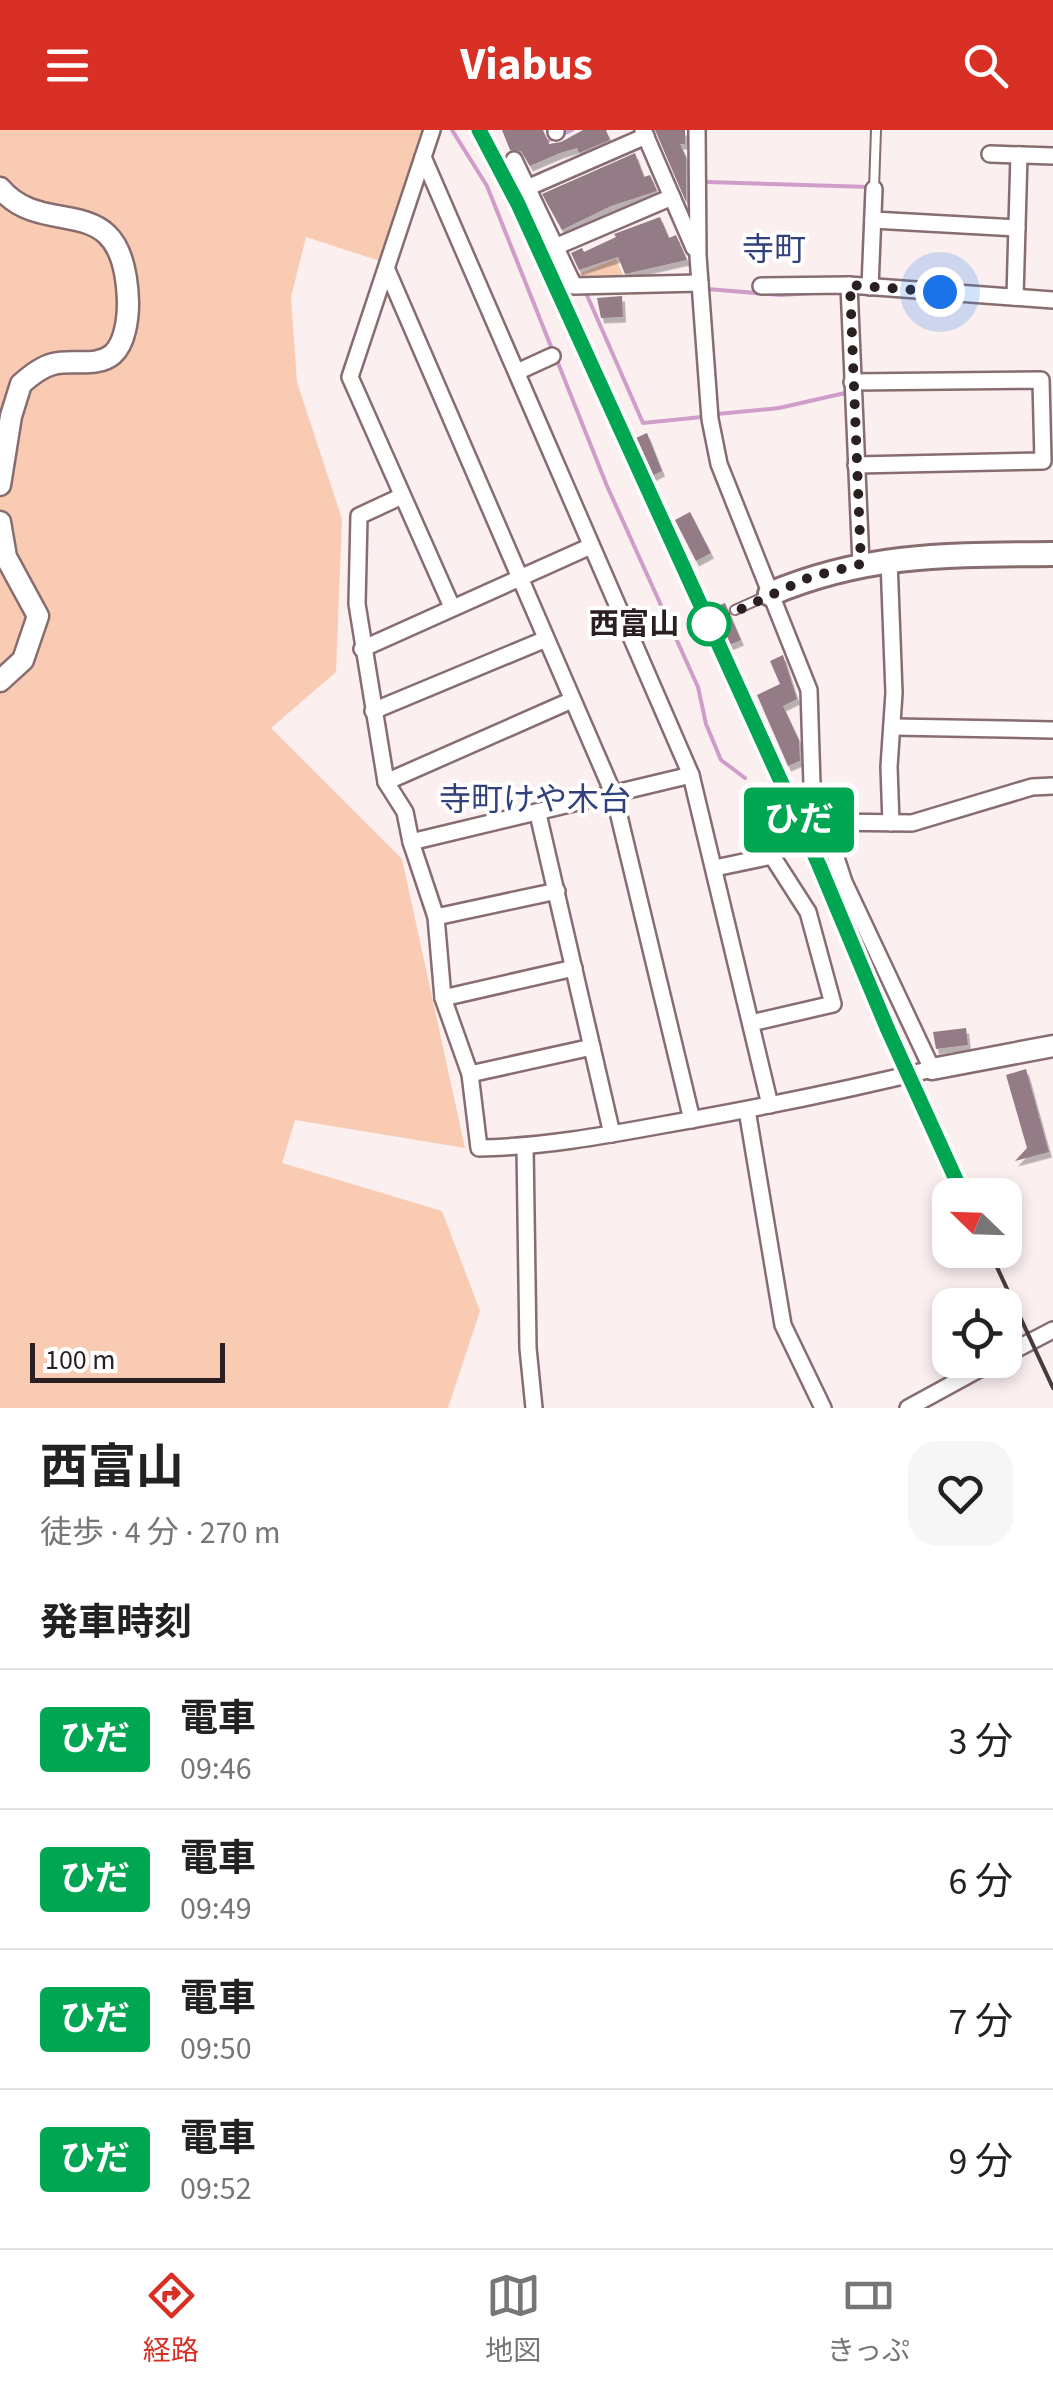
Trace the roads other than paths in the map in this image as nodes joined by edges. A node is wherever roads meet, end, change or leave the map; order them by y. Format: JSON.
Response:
{"nodes":[{"id":1,"x":432,"y":130,"type":"edge"},
{"id":2,"x":697,"y":130,"type":"edge"},
{"id":3,"x":876,"y":130,"type":"edge"},
{"id":4,"x":645,"y":133,"type":"edge"},
{"id":5,"x":990,"y":154,"type":"dead end"},
{"id":6,"x":1018,"y":155,"type":"junction"},
{"id":7,"x":1053,"y":156,"type":"edge"},
{"id":8,"x":423,"y":157,"type":"junction"},
{"id":9,"x":514,"y":160,"type":"dead end"},
{"id":10,"x":0,"y":188,"type":"edge"},
{"id":11,"x":528,"y":188,"type":"junction"},
{"id":12,"x":874,"y":189,"type":"joint"},
{"id":13,"x":672,"y":197,"type":"junction"},
{"id":14,"x":873,"y":220,"type":"junction"},
{"id":15,"x":1016,"y":228,"type":"junction"},
{"id":16,"x":555,"y":247,"type":"junction"},
{"id":17,"x":698,"y":256,"type":"junction"},
{"id":18,"x":386,"y":270,"type":"junction"},
{"id":19,"x":700,"y":282,"type":"junction"},
{"id":20,"x":850,"y":285,"type":"junction"},
{"id":21,"x":761,"y":286,"type":"dead end"},
{"id":22,"x":870,"y":287,"type":"junction"},
{"id":23,"x":1015,"y":297,"type":"junction"},
{"id":24,"x":1053,"y":300,"type":"edge"},
{"id":25,"x":552,"y":356,"type":"dead end"},
{"id":26,"x":517,"y":372,"type":"junction"},
{"id":27,"x":852,"y":382,"type":"junction"},
{"id":28,"x":856,"y":465,"type":"junction"},
{"id":29,"x":0,"y":485,"type":"edge"},
{"id":30,"x":402,"y":496,"type":"junction"},
{"id":31,"x":0,"y":522,"type":"edge"},
{"id":32,"x":591,"y":546,"type":"junction"},
{"id":33,"x":1053,"y":554,"type":"edge"},
{"id":34,"x":889,"y":560,"type":"junction"},
{"id":35,"x":861,"y":564,"type":"junction"},
{"id":36,"x":520,"y":578,"type":"junction"},
{"id":37,"x":770,"y":594,"type":"junction"},
{"id":38,"x":452,"y":606,"type":"junction"},
{"id":39,"x":734,"y":610,"type":"dead end"},
{"id":40,"x":546,"y":639,"type":"junction"},
{"id":41,"x":362,"y":648,"type":"junction"},
{"id":42,"x":0,"y":681,"type":"edge"},
{"id":43,"x":572,"y":700,"type":"junction"},
{"id":44,"x":373,"y":711,"type":"junction"},
{"id":45,"x":894,"y":727,"type":"junction"},
{"id":46,"x":1053,"y":730,"type":"edge"},
{"id":47,"x":691,"y":775,"type":"junction"},
{"id":48,"x":386,"y":782,"type":"junction"},
{"id":49,"x":1053,"y":786,"type":"edge"},
{"id":50,"x":614,"y":795,"type":"junction"},
{"id":51,"x":538,"y":814,"type":"junction"},
{"id":52,"x":824,"y":822,"type":"junction"},
{"id":53,"x":891,"y":823,"type":"junction"},
{"id":54,"x":411,"y":842,"type":"junction"},
{"id":55,"x":716,"y":868,"type":"junction"},
{"id":56,"x":557,"y":892,"type":"junction"},
{"id":57,"x":436,"y":917,"type":"junction"},
{"id":58,"x":574,"y":968,"type":"junction"},
{"id":59,"x":443,"y":998,"type":"junction"},
{"id":60,"x":751,"y":1023,"type":"junction"},
{"id":61,"x":592,"y":1046,"type":"junction"},
{"id":62,"x":1053,"y":1046,"type":"edge"},
{"id":63,"x":932,"y":1069,"type":"junction"},
{"id":64,"x":470,"y":1074,"type":"junction"},
{"id":65,"x":770,"y":1106,"type":"junction"},
{"id":66,"x":747,"y":1110,"type":"junction"},
{"id":67,"x":692,"y":1120,"type":"junction"},
{"id":68,"x":612,"y":1134,"type":"junction"},
{"id":69,"x":526,"y":1146,"type":"junction"},
{"id":70,"x":1053,"y":1330,"type":"edge"},
{"id":71,"x":1022,"y":1346,"type":"edge"},
{"id":72,"x":963,"y":1378,"type":"edge"},
{"id":73,"x":534,"y":1408,"type":"edge"},
{"id":74,"x":823,"y":1408,"type":"edge"},
{"id":75,"x":908,"y":1408,"type":"edge"}],
"edges":[{"from":1,"to":8,"type":"street"},
{"from":2,"to":17,"type":"street"},
{"from":3,"to":12,"type":"lane"},
{"from":4,"to":11,"type":"street"},
{"from":4,"to":13,"type":"street"},
{"from":5,"to":6,"type":"street"},
{"from":6,"to":7,"type":"street"},
{"from":6,"to":15,"type":"street"},
{"from":8,"to":18,"type":"street"},
{"from":8,"to":26,"type":"street"},
{"from":9,"to":11,"type":"street"},
{"from":10,"to":29,"type":"street"},
{"from":11,"to":16,"type":"street"},
{"from":12,"to":14,"type":"street"},
{"from":13,"to":16,"type":"street"},
{"from":13,"to":17,"type":"street"},
{"from":14,"to":15,"type":"street"},
{"from":14,"to":22,"type":"street"},
{"from":15,"to":23,"type":"street"},
{"from":16,"to":19,"type":"street"},
{"from":17,"to":19,"type":"street"},
{"from":18,"to":30,"type":"street"},
{"from":18,"to":36,"type":"street"},
{"from":19,"to":37,"type":"street"},
{"from":20,"to":21,"type":"street"},
{"from":20,"to":22,"type":"street"},
{"from":20,"to":27,"type":"street"},
{"from":22,"to":23,"type":"street"},
{"from":23,"to":24,"type":"street"},
{"from":25,"to":26,"type":"street"},
{"from":26,"to":32,"type":"street"},
{"from":27,"to":28,"type":"street"},
{"from":27,"to":28,"type":"street"},
{"from":28,"to":35,"type":"street"},
{"from":30,"to":38,"type":"street"},
{"from":30,"to":41,"type":"street"},
{"from":31,"to":42,"type":"street"},
{"from":32,"to":36,"type":"street"},
{"from":32,"to":47,"type":"street"},
{"from":33,"to":34,"type":"main road"},
{"from":34,"to":35,"type":"main road"},
{"from":34,"to":45,"type":"street"},
{"from":35,"to":37,"type":"main road"},
{"from":36,"to":38,"type":"street"},
{"from":36,"to":40,"type":"street"},
{"from":37,"to":39,"type":"lane"},
{"from":37,"to":52,"type":"street"},
{"from":38,"to":41,"type":"street"},
{"from":40,"to":43,"type":"street"},
{"from":40,"to":44,"type":"street"},
{"from":41,"to":44,"type":"street"},
{"from":43,"to":48,"type":"street"},
{"from":43,"to":50,"type":"street"},
{"from":44,"to":48,"type":"street"},
{"from":45,"to":46,"type":"street"},
{"from":45,"to":53,"type":"street"},
{"from":47,"to":50,"type":"street"},
{"from":47,"to":55,"type":"street"},
{"from":48,"to":54,"type":"street"},
{"from":49,"to":53,"type":"street"},
{"from":50,"to":51,"type":"street"},
{"from":50,"to":67,"type":"street"},
{"from":51,"to":54,"type":"street"},
{"from":51,"to":56,"type":"street"},
{"from":52,"to":53,"type":"street"},
{"from":52,"to":63,"type":"street"},
{"from":54,"to":57,"type":"street"},
{"from":55,"to":60,"type":"street"},
{"from":55,"to":60,"type":"street"},
{"from":56,"to":57,"type":"street"},
{"from":56,"to":58,"type":"street"},
{"from":57,"to":59,"type":"street"},
{"from":58,"to":59,"type":"street"},
{"from":58,"to":61,"type":"street"},
{"from":59,"to":64,"type":"street"},
{"from":60,"to":65,"type":"street"},
{"from":61,"to":64,"type":"street"},
{"from":61,"to":68,"type":"street"},
{"from":62,"to":63,"type":"street"},
{"from":63,"to":65,"type":"street"},
{"from":64,"to":69,"type":"street"},
{"from":65,"to":66,"type":"street"},
{"from":66,"to":67,"type":"street"},
{"from":66,"to":74,"type":"street"},
{"from":67,"to":68,"type":"street"},
{"from":68,"to":69,"type":"street"},
{"from":69,"to":73,"type":"street"},
{"from":70,"to":71,"type":"street"},
{"from":72,"to":75,"type":"street"}]}
